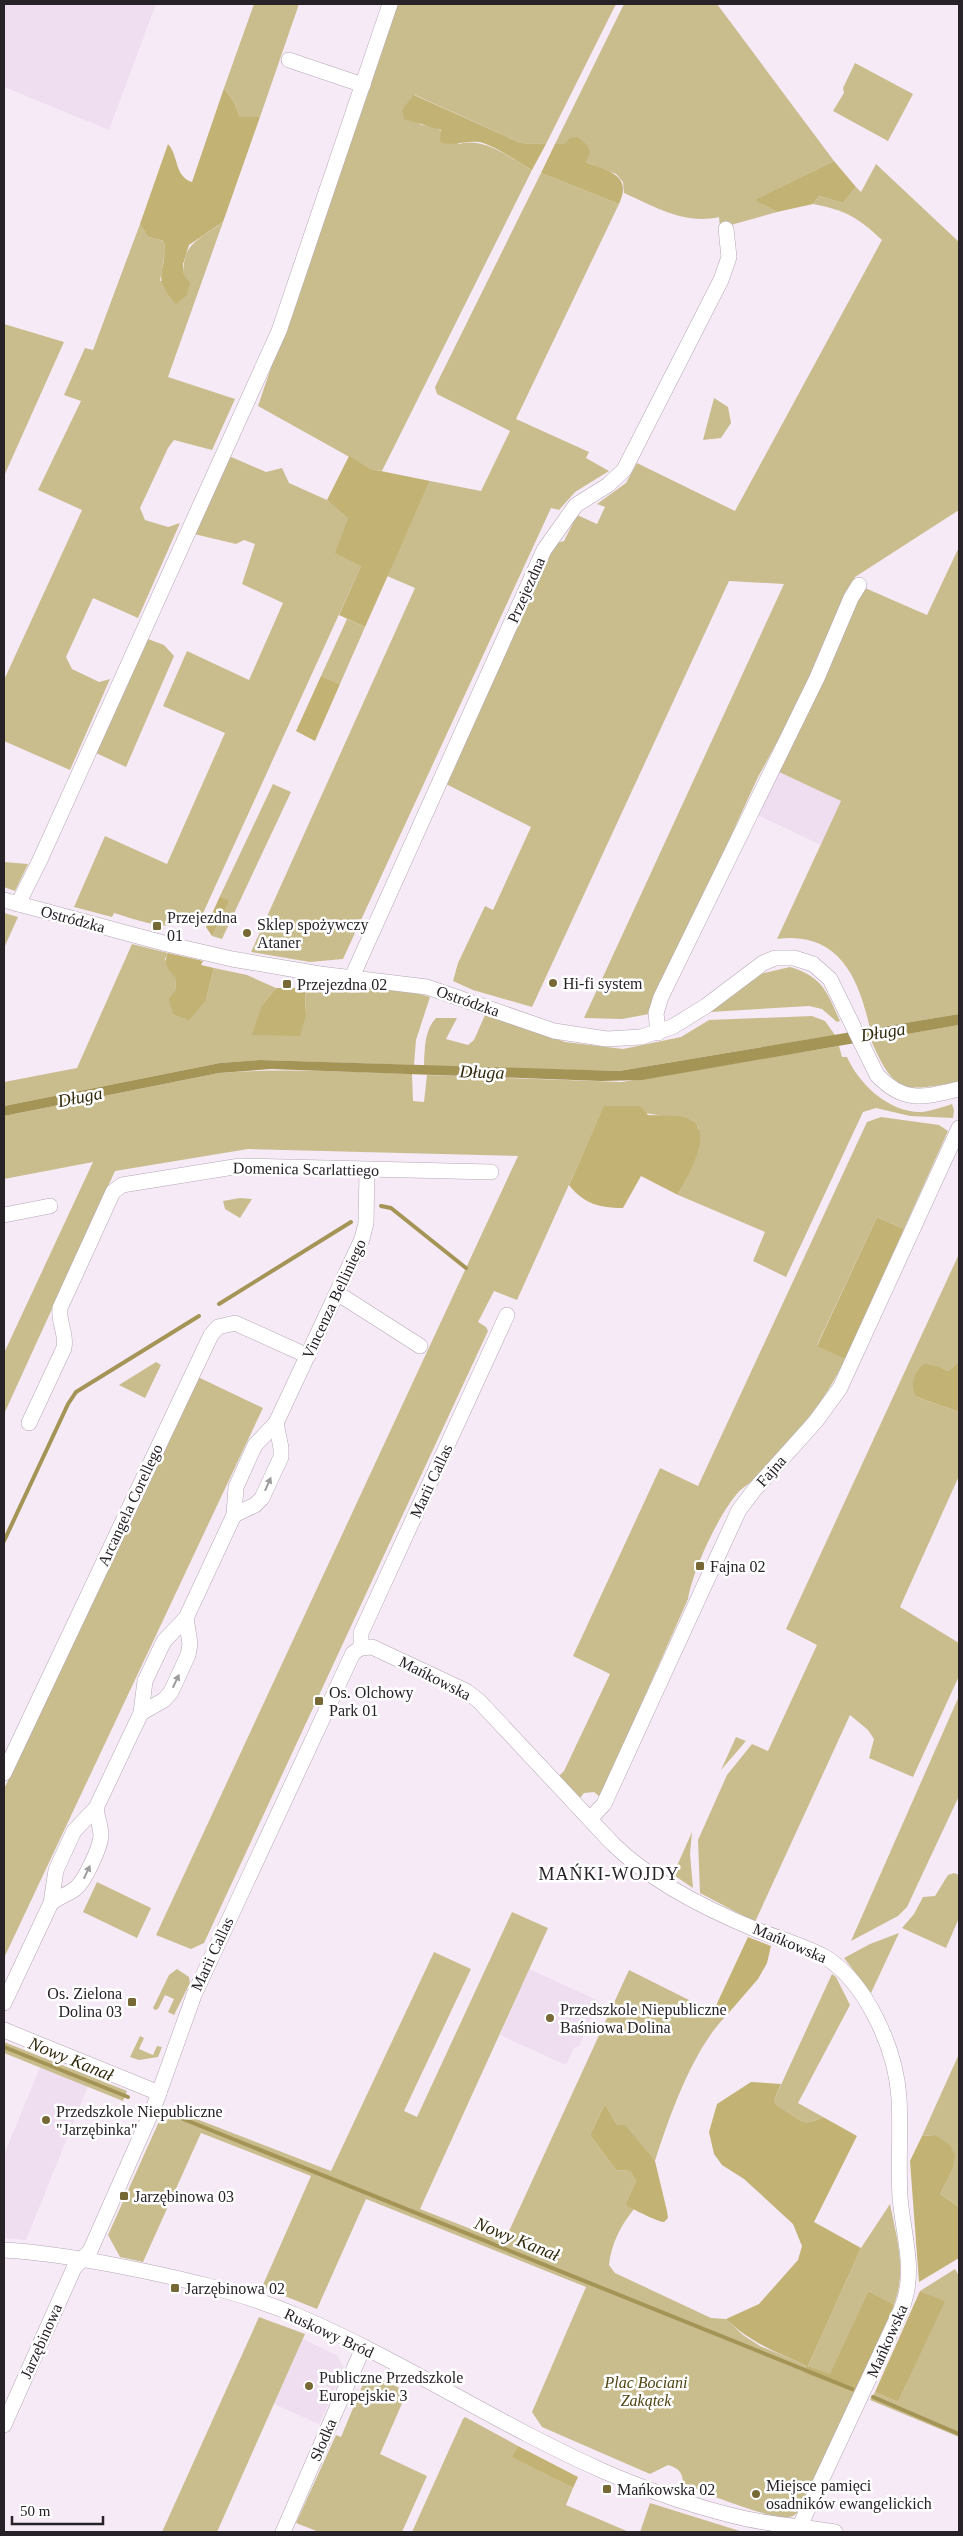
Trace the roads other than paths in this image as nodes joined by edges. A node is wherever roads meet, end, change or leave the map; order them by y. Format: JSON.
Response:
{"nodes":[{"id":1,"x":390,"y":4,"type":"edge"},
{"id":2,"x":289,"y":60,"type":"dead end"},
{"id":3,"x":362,"y":85,"type":"junction"},
{"id":4,"x":726,"y":229,"type":"dead end"},
{"id":5,"x":859,"y":585,"type":"dead end"},
{"id":6,"x":11,"y":902,"type":"edge"},
{"id":7,"x":352,"y":977,"type":"junction"},
{"id":8,"x":658,"y":1033,"type":"junction"},
{"id":9,"x":959,"y":1089,"type":"edge"},
{"id":10,"x":959,"y":1128,"type":"edge"},
{"id":11,"x":367,"y":1170,"type":"junction"},
{"id":12,"x":491,"y":1172,"type":"dead end"},
{"id":13,"x":50,"y":1206,"type":"dead end"},
{"id":14,"x":4,"y":1214,"type":"edge"},
{"id":15,"x":337,"y":1293,"type":"junction"},
{"id":16,"x":507,"y":1315,"type":"dead end"},
{"id":17,"x":420,"y":1346,"type":"dead end"},
{"id":18,"x":308,"y":1356,"type":"junction"},
{"id":19,"x":29,"y":1423,"type":"dead end"},
{"id":20,"x":276,"y":1423,"type":"junction"},
{"id":21,"x":234,"y":1515,"type":"junction"},
{"id":22,"x":186,"y":1618,"type":"junction"},
{"id":23,"x":357,"y":1651,"type":"junction"},
{"id":24,"x":141,"y":1713,"type":"junction"},
{"id":25,"x":4,"y":1773,"type":"edge"},
{"id":26,"x":96,"y":1808,"type":"junction"},
{"id":27,"x":590,"y":1819,"type":"junction"},
{"id":28,"x":51,"y":1903,"type":"junction"},
{"id":29,"x":4,"y":2003,"type":"edge"},
{"id":30,"x":4,"y":2030,"type":"edge"},
{"id":31,"x":159,"y":2093,"type":"junction"},
{"id":32,"x":4,"y":2250,"type":"edge"},
{"id":33,"x":82,"y":2259,"type":"junction"},
{"id":34,"x":363,"y":2348,"type":"junction"},
{"id":35,"x":4,"y":2425,"type":"edge"},
{"id":36,"x":798,"y":2530,"type":"edge"},
{"id":37,"x":283,"y":2532,"type":"edge"},
{"id":38,"x":834,"y":2532,"type":"edge"}],
"edges":[{"from":1,"to":3,"type":"street"},
{"from":2,"to":3,"type":"street"},
{"from":3,"to":6,"type":"street"},
{"from":4,"to":7,"type":"street","name":"Przejezdna"},
{"from":5,"to":8,"type":"street"},
{"from":6,"to":7,"type":"street","name":"Ostródzka"},
{"from":7,"to":8,"type":"street","name":"Ostródzka"},
{"from":8,"to":9,"type":"street","name":"Ostródzka"},
{"from":10,"to":27,"type":"street","name":"Fajna"},
{"from":11,"to":12,"type":"street","name":"Domenica Scarlattiego"},
{"from":11,"to":15,"type":"street","name":"Vincenza Belliniego"},
{"from":11,"to":19,"type":"street","name":"Domenica Scarlattiego"},
{"from":13,"to":14,"type":"street"},
{"from":15,"to":17,"type":"street"},
{"from":15,"to":18,"type":"street","name":"Vincenza Belliniego"},
{"from":16,"to":23,"type":"street","name":"Marii Callas"},
{"from":18,"to":20,"type":"street","name":"Vincenza Belliniego"},
{"from":18,"to":25,"type":"street","name":"Arcangela Corellego"},
{"from":20,"to":21,"type":"street","name":"Vincenza Belliniego"},
{"from":21,"to":20,"type":"street","one_way":true},
{"from":21,"to":22,"type":"street","name":"Vincenza Belliniego"},
{"from":22,"to":24,"type":"street","name":"Vincenza Belliniego"},
{"from":24,"to":22,"type":"street","one_way":true},
{"from":23,"to":27,"type":"street","name":"Mańkowska"},
{"from":23,"to":31,"type":"street","name":"Marii Callas"},
{"from":24,"to":26,"type":"street","name":"Vincenza Belliniego"},
{"from":26,"to":28,"type":"street","name":"Vincenza Belliniego"},
{"from":28,"to":26,"type":"street","one_way":true},
{"from":27,"to":36,"type":"street","name":"Mańkowska"},
{"from":28,"to":29,"type":"street","name":"Vincenza Belliniego"},
{"from":30,"to":31,"type":"street"},
{"from":31,"to":33,"type":"street","name":"Marii Callas"},
{"from":32,"to":33,"type":"street","name":"Ruskowy Bród"},
{"from":33,"to":34,"type":"street","name":"Ruskowy Bród"},
{"from":33,"to":35,"type":"street","name":"Jarzębinowa"},
{"from":34,"to":36,"type":"street","name":"Ruskowy Bród"},
{"from":34,"to":37,"type":"street","name":"Słodka"},
{"from":36,"to":38,"type":"street","name":"Ruskowy Bród"}]}
